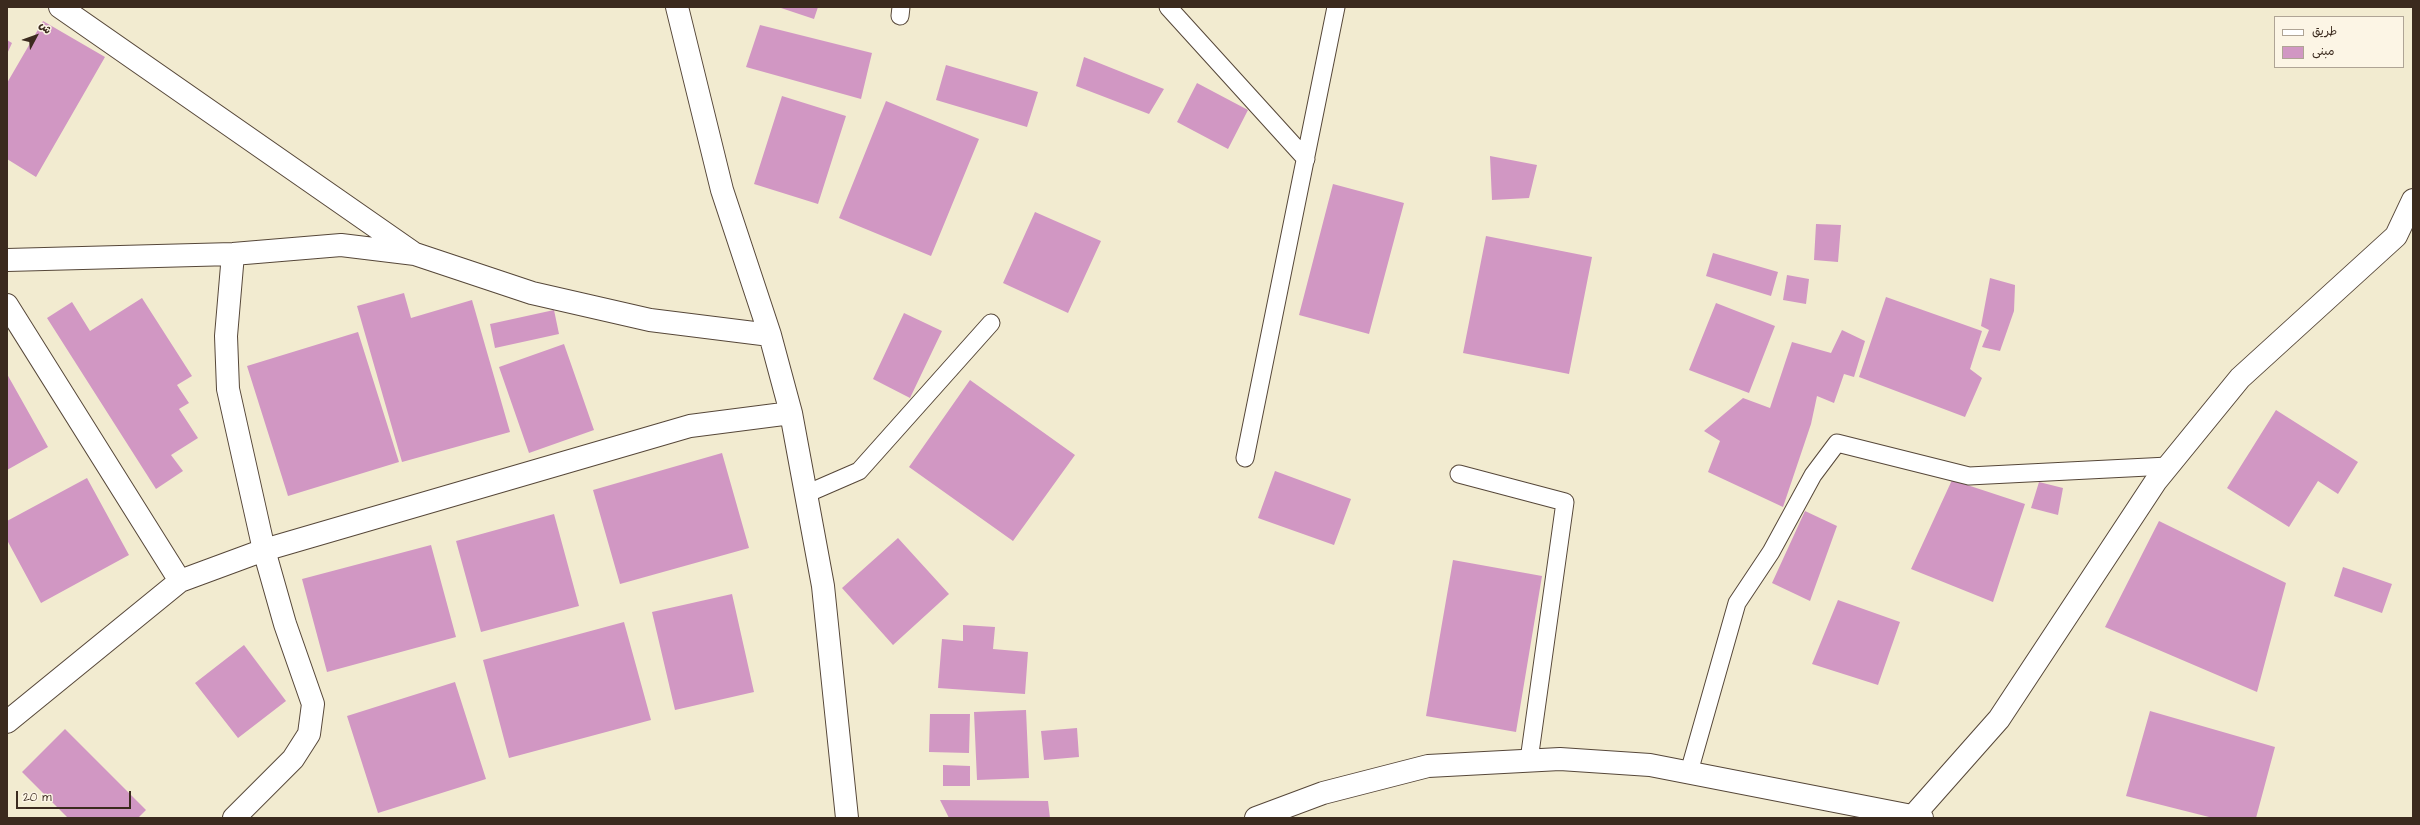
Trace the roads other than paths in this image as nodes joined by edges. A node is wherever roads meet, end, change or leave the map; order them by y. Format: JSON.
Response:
{"nodes":[{"id":1,"x":60,"y":7,"type":"edge"},
{"id":2,"x":677,"y":7,"type":"edge"},
{"id":3,"x":1168,"y":7,"type":"edge"},
{"id":4,"x":1336,"y":7,"type":"edge"},
{"id":5,"x":1306,"y":159,"type":"junction"},
{"id":6,"x":2413,"y":200,"type":"edge"},
{"id":7,"x":233,"y":254,"type":"junction"},
{"id":8,"x":415,"y":254,"type":"junction"},
{"id":9,"x":7,"y":260,"type":"edge"},
{"id":10,"x":7,"y":305,"type":"edge"},
{"id":11,"x":991,"y":323,"type":"dead end"},
{"id":12,"x":770,"y":335,"type":"junction"},
{"id":13,"x":791,"y":413,"type":"junction"},
{"id":14,"x":1245,"y":458,"type":"dead end"},
{"id":15,"x":2168,"y":466,"type":"junction"},
{"id":16,"x":1459,"y":474,"type":"dead end"},
{"id":17,"x":806,"y":494,"type":"junction"},
{"id":18,"x":264,"y":550,"type":"junction"},
{"id":19,"x":180,"y":581,"type":"junction"},
{"id":20,"x":7,"y":722,"type":"edge"},
{"id":21,"x":1529,"y":760,"type":"junction"},
{"id":22,"x":1689,"y":772,"type":"junction"},
{"id":23,"x":1918,"y":817,"type":"edge"},
{"id":24,"x":234,"y":818,"type":"edge"},
{"id":25,"x":847,"y":818,"type":"edge"},
{"id":26,"x":1256,"y":818,"type":"edge"}],
"edges":[{"from":1,"to":8,"type":"street"},
{"from":2,"to":12,"type":"street"},
{"from":3,"to":5,"type":"lane"},
{"from":4,"to":5,"type":"lane"},
{"from":5,"to":14,"type":"lane"},
{"from":6,"to":15,"type":"street"},
{"from":7,"to":8,"type":"street"},
{"from":7,"to":9,"type":"street"},
{"from":7,"to":18,"type":"street"},
{"from":8,"to":12,"type":"street"},
{"from":10,"to":19,"type":"street"},
{"from":11,"to":17,"type":"lane"},
{"from":12,"to":13,"type":"street"},
{"from":13,"to":17,"type":"street"},
{"from":13,"to":18,"type":"street"},
{"from":15,"to":22,"type":"lane"},
{"from":15,"to":23,"type":"street"},
{"from":16,"to":21,"type":"lane"},
{"from":17,"to":25,"type":"street"},
{"from":18,"to":19,"type":"street"},
{"from":18,"to":24,"type":"street"},
{"from":19,"to":20,"type":"street"},
{"from":21,"to":22,"type":"street"},
{"from":21,"to":26,"type":"street"},
{"from":22,"to":23,"type":"street"}]}
